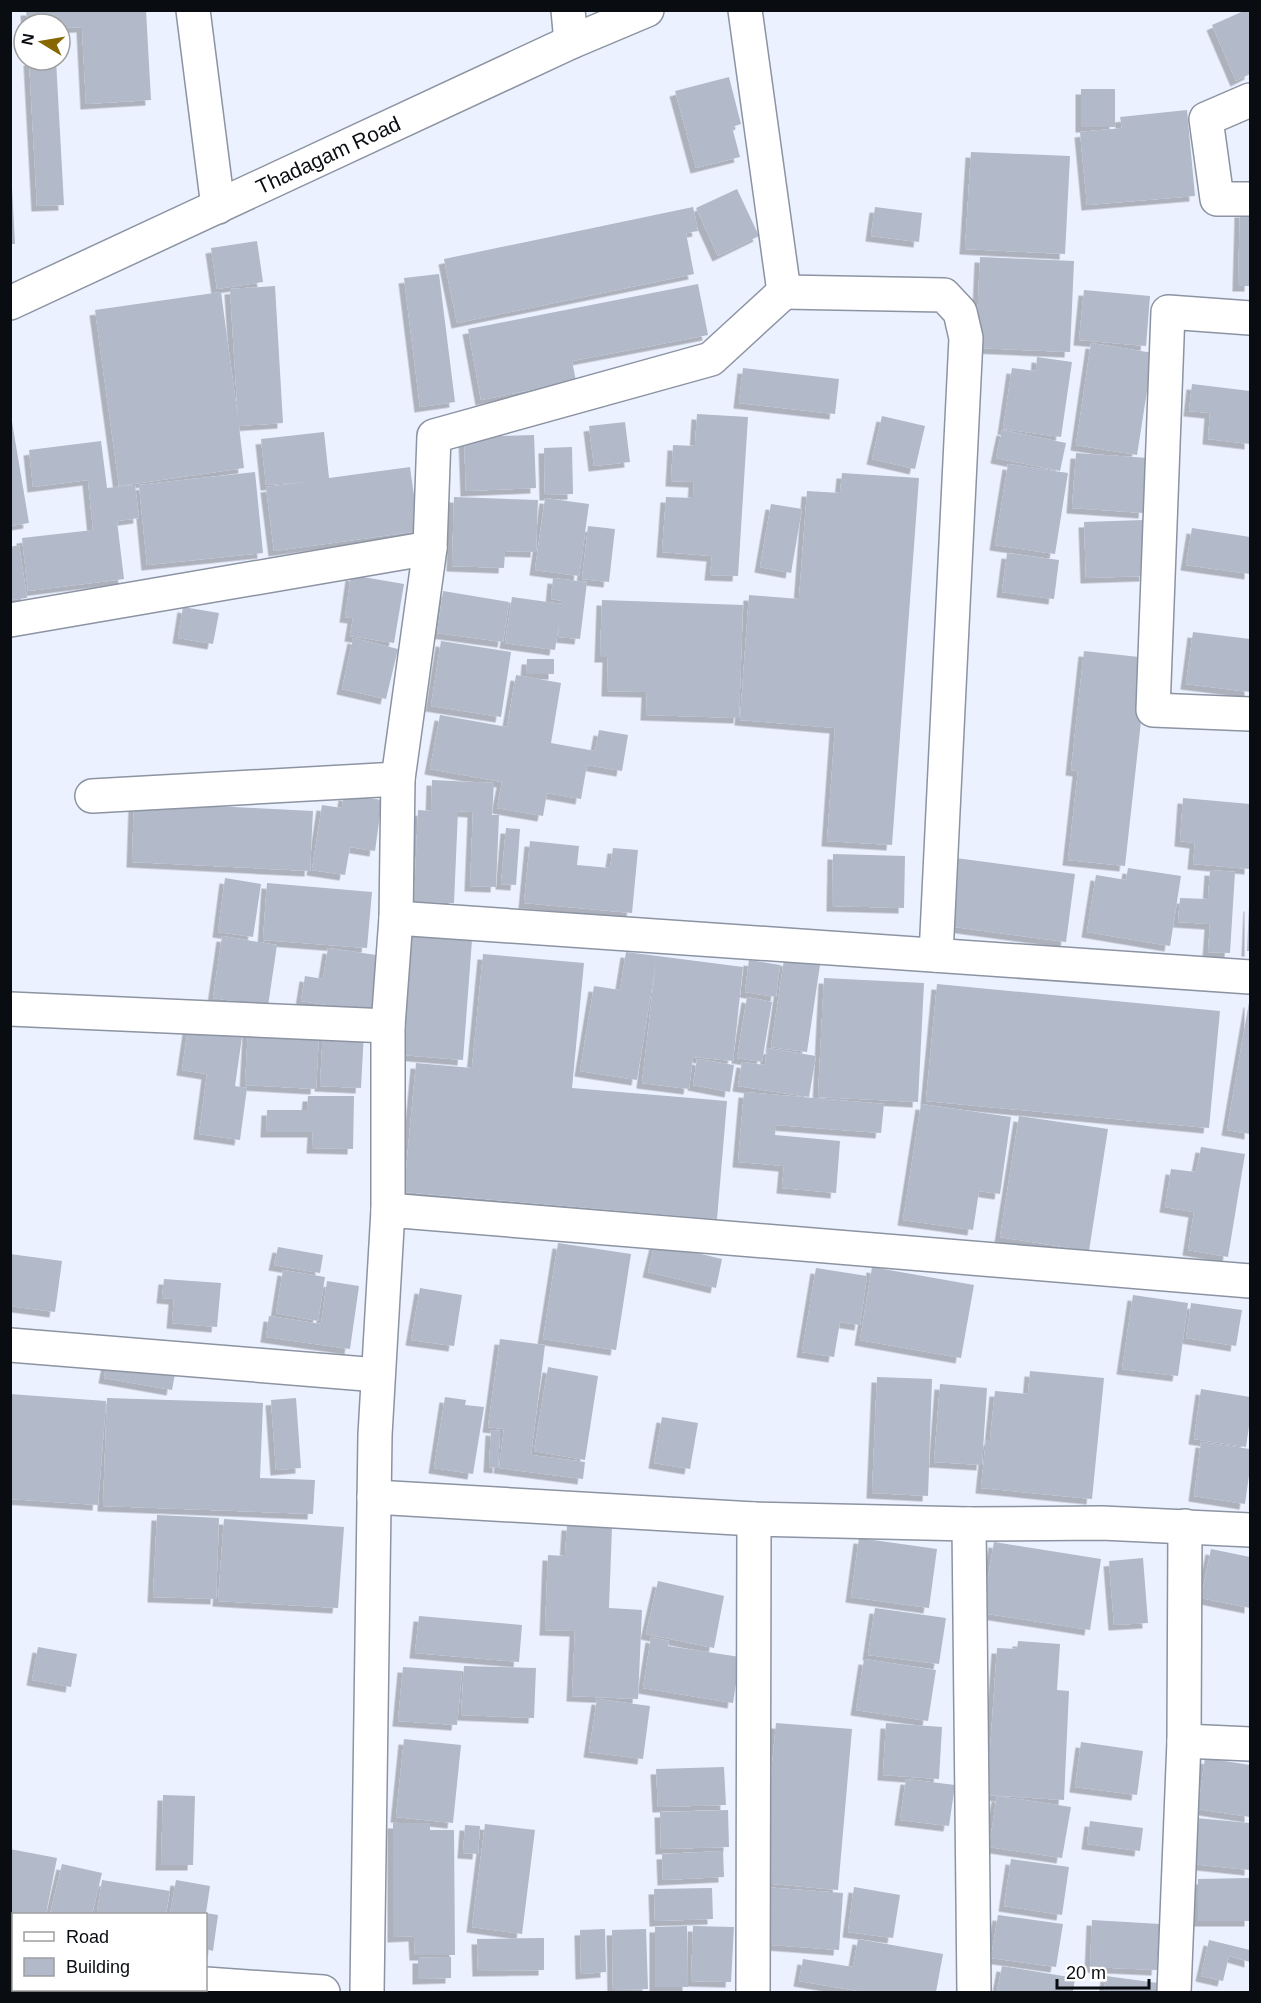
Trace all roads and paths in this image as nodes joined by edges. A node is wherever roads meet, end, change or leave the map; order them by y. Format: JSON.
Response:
{"nodes":[{"id":1,"x":193,"y":10,"type":"edge"},
{"id":2,"x":568,"y":10,"type":"edge"},
{"id":3,"x":647,"y":10,"type":"edge"},
{"id":4,"x":745,"y":10,"type":"edge"},
{"id":5,"x":571,"y":42,"type":"junction"},
{"id":6,"x":1251,"y":100,"type":"edge"},
{"id":7,"x":1251,"y":199,"type":"edge"},
{"id":8,"x":218,"y":207,"type":"junction"},
{"id":9,"x":784,"y":292,"type":"junction"},
{"id":10,"x":10,"y":303,"type":"edge"},
{"id":11,"x":1251,"y":318,"type":"edge"},
{"id":12,"x":430,"y":548,"type":"junction"},
{"id":13,"x":10,"y":620,"type":"edge"},
{"id":14,"x":1251,"y":714,"type":"edge"},
{"id":15,"x":398,"y":779,"type":"junction"},
{"id":16,"x":92,"y":796,"type":"dead end"},
{"id":17,"x":396,"y":918,"type":"junction"},
{"id":18,"x":936,"y":955,"type":"junction"},
{"id":19,"x":1251,"y":976,"type":"edge"},
{"id":20,"x":10,"y":1009,"type":"edge"},
{"id":21,"x":388,"y":1026,"type":"junction"},
{"id":22,"x":388,"y":1210,"type":"junction"},
{"id":23,"x":1251,"y":1281,"type":"edge"},
{"id":24,"x":10,"y":1345,"type":"edge"},
{"id":25,"x":378,"y":1375,"type":"junction"},
{"id":26,"x":375,"y":1497,"type":"junction"},
{"id":27,"x":754,"y":1519,"type":"junction"},
{"id":28,"x":969,"y":1524,"type":"junction"},
{"id":29,"x":1185,"y":1526,"type":"junction"},
{"id":30,"x":1251,"y":1530,"type":"edge"},
{"id":31,"x":1184,"y":1741,"type":"junction"},
{"id":32,"x":1251,"y":1744,"type":"edge"},
{"id":33,"x":207,"y":1984,"type":"edge"},
{"id":34,"x":323,"y":1992,"type":"edge"},
{"id":35,"x":367,"y":1992,"type":"edge"},
{"id":36,"x":753,"y":1992,"type":"edge"},
{"id":37,"x":974,"y":1992,"type":"edge"},
{"id":38,"x":1174,"y":1992,"type":"edge"}],
"edges":[{"from":1,"to":8,"type":"street"},
{"from":2,"to":5,"type":"street"},
{"from":3,"to":5,"type":"street","name":"Thadagam Road"},
{"from":4,"to":9,"type":"street"},
{"from":5,"to":8,"type":"street","name":"Thadagam Road"},
{"from":6,"to":7,"type":"street"},
{"from":8,"to":10,"type":"street","name":"Thadagam Road"},
{"from":9,"to":12,"type":"street"},
{"from":9,"to":18,"type":"street"},
{"from":11,"to":14,"type":"street"},
{"from":12,"to":13,"type":"street"},
{"from":12,"to":15,"type":"street"},
{"from":15,"to":16,"type":"street"},
{"from":15,"to":17,"type":"street"},
{"from":17,"to":18,"type":"street"},
{"from":17,"to":21,"type":"street"},
{"from":18,"to":19,"type":"street"},
{"from":20,"to":21,"type":"street"},
{"from":21,"to":22,"type":"street"},
{"from":22,"to":23,"type":"street"},
{"from":22,"to":25,"type":"street"},
{"from":24,"to":25,"type":"street"},
{"from":25,"to":26,"type":"street"},
{"from":26,"to":27,"type":"street"},
{"from":26,"to":35,"type":"street"},
{"from":27,"to":28,"type":"street"},
{"from":27,"to":36,"type":"street"},
{"from":28,"to":29,"type":"street"},
{"from":28,"to":37,"type":"street"},
{"from":29,"to":30,"type":"street"},
{"from":29,"to":31,"type":"street"},
{"from":31,"to":32,"type":"street"},
{"from":31,"to":38,"type":"street"},
{"from":33,"to":34,"type":"street"}]}
